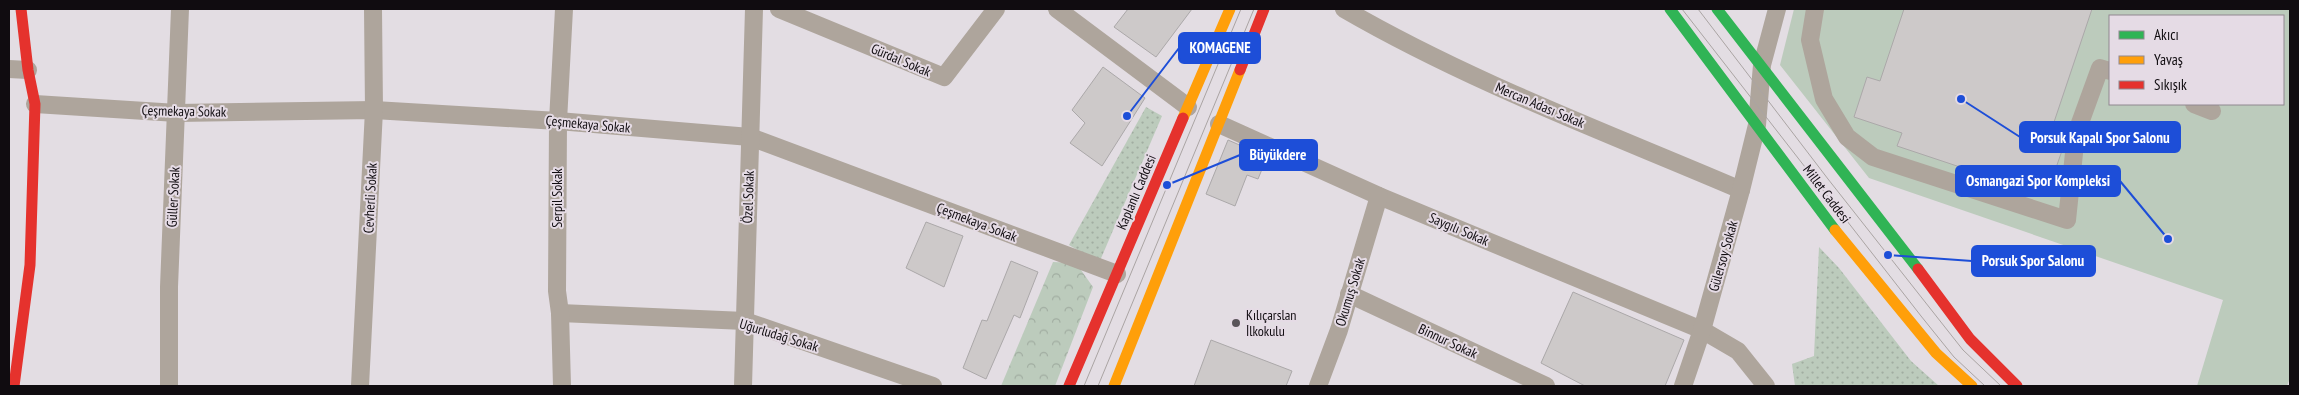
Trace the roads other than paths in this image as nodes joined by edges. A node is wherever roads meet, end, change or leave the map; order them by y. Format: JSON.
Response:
{"nodes":[{"id":1,"x":21,"y":9,"type":"edge"},
{"id":2,"x":180,"y":9,"type":"edge"},
{"id":3,"x":373,"y":9,"type":"edge"},
{"id":4,"x":564,"y":9,"type":"edge"},
{"id":5,"x":754,"y":9,"type":"edge"},
{"id":6,"x":779,"y":9,"type":"edge"},
{"id":7,"x":996,"y":9,"type":"edge"},
{"id":8,"x":1057,"y":9,"type":"edge"},
{"id":9,"x":1230,"y":9,"type":"edge"},
{"id":10,"x":1264,"y":9,"type":"edge"},
{"id":11,"x":1344,"y":9,"type":"edge"},
{"id":12,"x":1670,"y":9,"type":"edge"},
{"id":13,"x":1717,"y":9,"type":"edge"},
{"id":14,"x":1777,"y":9,"type":"edge"},
{"id":15,"x":1814,"y":9,"type":"edge"},
{"id":16,"x":1762,"y":65,"type":"junction"},
{"id":17,"x":9,"y":69,"type":"edge"},
{"id":18,"x":28,"y":70,"type":"junction"},
{"id":19,"x":2109,"y":72,"type":"edge"},
{"id":20,"x":35,"y":104,"type":"junction"},
{"id":21,"x":2197,"y":105,"type":"edge"},
{"id":22,"x":1188,"y":107,"type":"junction"},
{"id":23,"x":374,"y":110,"type":"junction"},
{"id":24,"x":2212,"y":110,"type":"dead end"},
{"id":25,"x":177,"y":112,"type":"junction"},
{"id":26,"x":558,"y":121,"type":"junction"},
{"id":27,"x":1218,"y":124,"type":"junction"},
{"id":28,"x":1757,"y":125,"type":"junction"},
{"id":29,"x":750,"y":138,"type":"junction"},
{"id":30,"x":1741,"y":190,"type":"junction"},
{"id":31,"x":1379,"y":196,"type":"junction"},
{"id":32,"x":1117,"y":274,"type":"junction"},
{"id":33,"x":1349,"y":294,"type":"junction"},
{"id":34,"x":560,"y":313,"type":"junction"},
{"id":35,"x":745,"y":321,"type":"junction"},
{"id":36,"x":1702,"y":330,"type":"junction"},
{"id":37,"x":13,"y":380,"type":"edge"},
{"id":38,"x":1540,"y":385,"type":"edge"},
{"id":39,"x":169,"y":386,"type":"edge"},
{"id":40,"x":360,"y":386,"type":"edge"},
{"id":41,"x":562,"y":386,"type":"edge"},
{"id":42,"x":743,"y":386,"type":"edge"},
{"id":43,"x":933,"y":386,"type":"edge"},
{"id":44,"x":1069,"y":386,"type":"edge"},
{"id":45,"x":1114,"y":386,"type":"edge"},
{"id":46,"x":1318,"y":386,"type":"edge"},
{"id":47,"x":1682,"y":386,"type":"edge"},
{"id":48,"x":1766,"y":386,"type":"edge"},
{"id":49,"x":1972,"y":386,"type":"edge"},
{"id":50,"x":2017,"y":386,"type":"edge"}],
"edges":[{"from":1,"to":18,"type":"main road"},
{"from":2,"to":25,"type":"street","name":"Güller Sokak"},
{"from":3,"to":23,"type":"street","name":"Cevherli Sokak"},
{"from":4,"to":26,"type":"street","name":"Serpil Sokak"},
{"from":5,"to":29,"type":"street","name":"Özel Sokak"},
{"from":6,"to":7,"type":"street","name":"Gürdal Sokak"},
{"from":8,"to":22,"type":"street"},
{"from":9,"to":22,"type":"main road","name":"Kaplanlı Caddesi"},
{"from":10,"to":27,"type":"main road"},
{"from":11,"to":30,"type":"street","name":"Mercan Adası Sokak"},
{"from":12,"to":28,"type":"main road","name":"Millet Caddesi"},
{"from":13,"to":16,"type":"main road","name":"Millet Caddesi"},
{"from":14,"to":16,"type":"street","name":"Gülersoy Sokak"},
{"from":15,"to":19,"type":"street"},
{"from":16,"to":28,"type":"street","name":"Gülersoy Sokak"},
{"from":16,"to":50,"type":"main road","name":"Millet Caddesi"},
{"from":17,"to":18,"type":"street"},
{"from":18,"to":20,"type":"main road"},
{"from":20,"to":25,"type":"street","name":"Çeşmekaya Sokak"},
{"from":20,"to":37,"type":"main road"},
{"from":21,"to":24,"type":"street"},
{"from":22,"to":32,"type":"main road","name":"Kaplanlı Caddesi"},
{"from":23,"to":25,"type":"street","name":"Çeşmekaya Sokak"},
{"from":23,"to":26,"type":"street","name":"Çeşmekaya Sokak"},
{"from":23,"to":40,"type":"street","name":"Cevherli Sokak"},
{"from":25,"to":39,"type":"street","name":"Güller Sokak"},
{"from":26,"to":29,"type":"street","name":"Çeşmekaya Sokak"},
{"from":26,"to":34,"type":"street","name":"Serpil Sokak"},
{"from":27,"to":31,"type":"street","name":"Saygılı Sokak"},
{"from":27,"to":45,"type":"main road"},
{"from":28,"to":30,"type":"street","name":"Gülersoy Sokak"},
{"from":28,"to":49,"type":"main road","name":"Millet Caddesi"},
{"from":29,"to":32,"type":"street","name":"Çeşmekaya Sokak"},
{"from":29,"to":35,"type":"street","name":"Özel Sokak"},
{"from":30,"to":36,"type":"street","name":"Gülersoy Sokak"},
{"from":31,"to":33,"type":"street","name":"Okumuş Sokak"},
{"from":31,"to":36,"type":"street","name":"Saygılı Sokak"},
{"from":32,"to":44,"type":"main road","name":"Kaplanlı Caddesi"},
{"from":33,"to":38,"type":"street","name":"Binnur Sokak"},
{"from":33,"to":46,"type":"street","name":"Okumuş Sokak"},
{"from":34,"to":35,"type":"street","name":"Uğurludağ Sokak"},
{"from":34,"to":41,"type":"street","name":"Serpil Sokak"},
{"from":35,"to":42,"type":"street","name":"Özel Sokak"},
{"from":35,"to":43,"type":"street","name":"Uğurludağ Sokak"},
{"from":36,"to":47,"type":"street","name":"Gülersoy Sokak"},
{"from":36,"to":48,"type":"street","name":"Saygılı Sokak"}]}
